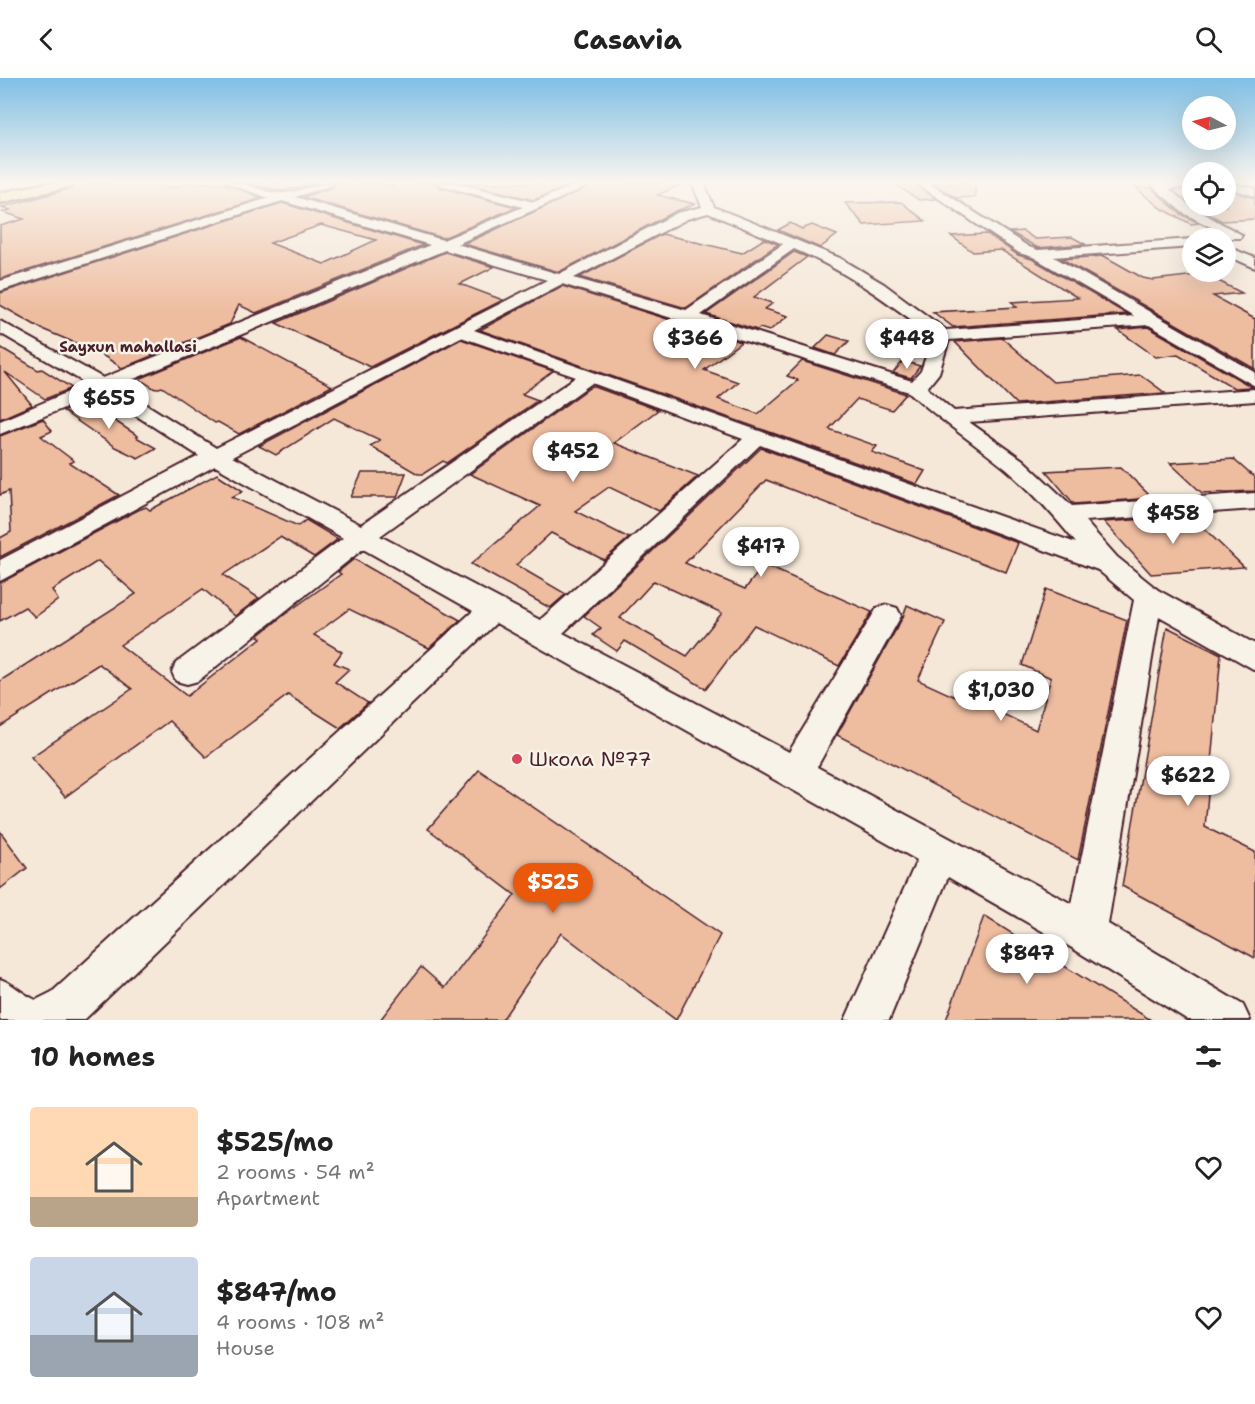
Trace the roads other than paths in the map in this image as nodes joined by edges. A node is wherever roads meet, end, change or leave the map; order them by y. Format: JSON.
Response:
{"nodes":[{"id":1,"x":187,"y":227,"type":"edge"},
{"id":2,"x":383,"y":227,"type":"edge"},
{"id":3,"x":487,"y":227,"type":"edge"},
{"id":4,"x":661,"y":227,"type":"edge"},
{"id":5,"x":754,"y":227,"type":"edge"},
{"id":6,"x":989,"y":227,"type":"edge"},
{"id":7,"x":794,"y":243,"type":"junction"},
{"id":8,"x":1182,"y":244,"type":"edge"},
{"id":9,"x":444,"y":245,"type":"junction"},
{"id":10,"x":1038,"y":254,"type":"junction"},
{"id":11,"x":1236,"y":255,"type":"edge"},
{"id":12,"x":1255,"y":264,"type":"edge"},
{"id":13,"x":559,"y":280,"type":"junction"},
{"id":14,"x":0,"y":286,"type":"edge"},
{"id":15,"x":688,"y":316,"type":"junction"},
{"id":16,"x":1154,"y":320,"type":"junction"},
{"id":17,"x":0,"y":326,"type":"edge"},
{"id":18,"x":460,"y":331,"type":"junction"},
{"id":19,"x":942,"y":335,"type":"junction"},
{"id":20,"x":590,"y":376,"type":"junction"},
{"id":21,"x":1255,"y":380,"type":"edge"},
{"id":22,"x":102,"y":385,"type":"junction"},
{"id":23,"x":916,"y":388,"type":"junction"},
{"id":24,"x":1255,"y":395,"type":"edge"},
{"id":25,"x":949,"y":417,"type":"junction"},
{"id":26,"x":0,"y":428,"type":"edge"},
{"id":27,"x":756,"y":438,"type":"junction"},
{"id":28,"x":215,"y":457,"type":"junction"},
{"id":29,"x":1255,"y":501,"type":"edge"},
{"id":30,"x":1066,"y":514,"type":"junction"},
{"id":31,"x":363,"y":536,"type":"junction"},
{"id":32,"x":1108,"y":564,"type":"junction"},
{"id":33,"x":0,"y":572,"type":"edge"},
{"id":34,"x":1148,"y":597,"type":"junction"},
{"id":35,"x":494,"y":608,"type":"junction"},
{"id":36,"x":887,"y":616,"type":"dead end"},
{"id":37,"x":542,"y":635,"type":"junction"},
{"id":38,"x":1255,"y":658,"type":"edge"},
{"id":39,"x":187,"y":672,"type":"dead end"},
{"id":40,"x":795,"y":774,"type":"junction"},
{"id":41,"x":940,"y":852,"type":"junction"},
{"id":42,"x":1086,"y":934,"type":"junction"},
{"id":43,"x":0,"y":1000,"type":"edge"},
{"id":44,"x":30,"y":1020,"type":"edge"},
{"id":45,"x":42,"y":1020,"type":"edge"},
{"id":46,"x":867,"y":1020,"type":"edge"},
{"id":47,"x":1228,"y":1020,"type":"edge"}],
"edges":[{"from":1,"to":14,"type":"street"},
{"from":2,"to":9,"type":"street"},
{"from":3,"to":9,"type":"street"},
{"from":4,"to":13,"type":"street"},
{"from":5,"to":7,"type":"street"},
{"from":6,"to":10,"type":"street"},
{"from":7,"to":15,"type":"street"},
{"from":7,"to":19,"type":"street"},
{"from":8,"to":10,"type":"street"},
{"from":9,"to":13,"type":"street"},
{"from":9,"to":22,"type":"street"},
{"from":10,"to":16,"type":"street"},
{"from":11,"to":12,"type":"street"},
{"from":13,"to":15,"type":"street"},
{"from":13,"to":18,"type":"street"},
{"from":15,"to":23,"type":"street"},
{"from":16,"to":19,"type":"street"},
{"from":16,"to":21,"type":"street"},
{"from":17,"to":22,"type":"street"},
{"from":18,"to":20,"type":"street"},
{"from":18,"to":28,"type":"street"},
{"from":19,"to":23,"type":"street"},
{"from":20,"to":27,"type":"street"},
{"from":20,"to":31,"type":"street"},
{"from":22,"to":26,"type":"street"},
{"from":22,"to":28,"type":"street"},
{"from":23,"to":25,"type":"street"},
{"from":24,"to":25,"type":"street"},
{"from":25,"to":30,"type":"street"},
{"from":27,"to":32,"type":"street"},
{"from":27,"to":37,"type":"street"},
{"from":28,"to":31,"type":"street"},
{"from":28,"to":33,"type":"street"},
{"from":29,"to":30,"type":"street"},
{"from":30,"to":32,"type":"street"},
{"from":31,"to":35,"type":"street"},
{"from":31,"to":39,"type":"street"},
{"from":32,"to":34,"type":"street"},
{"from":34,"to":38,"type":"street"},
{"from":34,"to":42,"type":"street"},
{"from":35,"to":37,"type":"street"},
{"from":35,"to":45,"type":"street"},
{"from":36,"to":40,"type":"street"},
{"from":37,"to":40,"type":"street"},
{"from":40,"to":41,"type":"street"},
{"from":41,"to":42,"type":"street"},
{"from":41,"to":46,"type":"street"},
{"from":42,"to":47,"type":"street"},
{"from":43,"to":44,"type":"street"}]}
